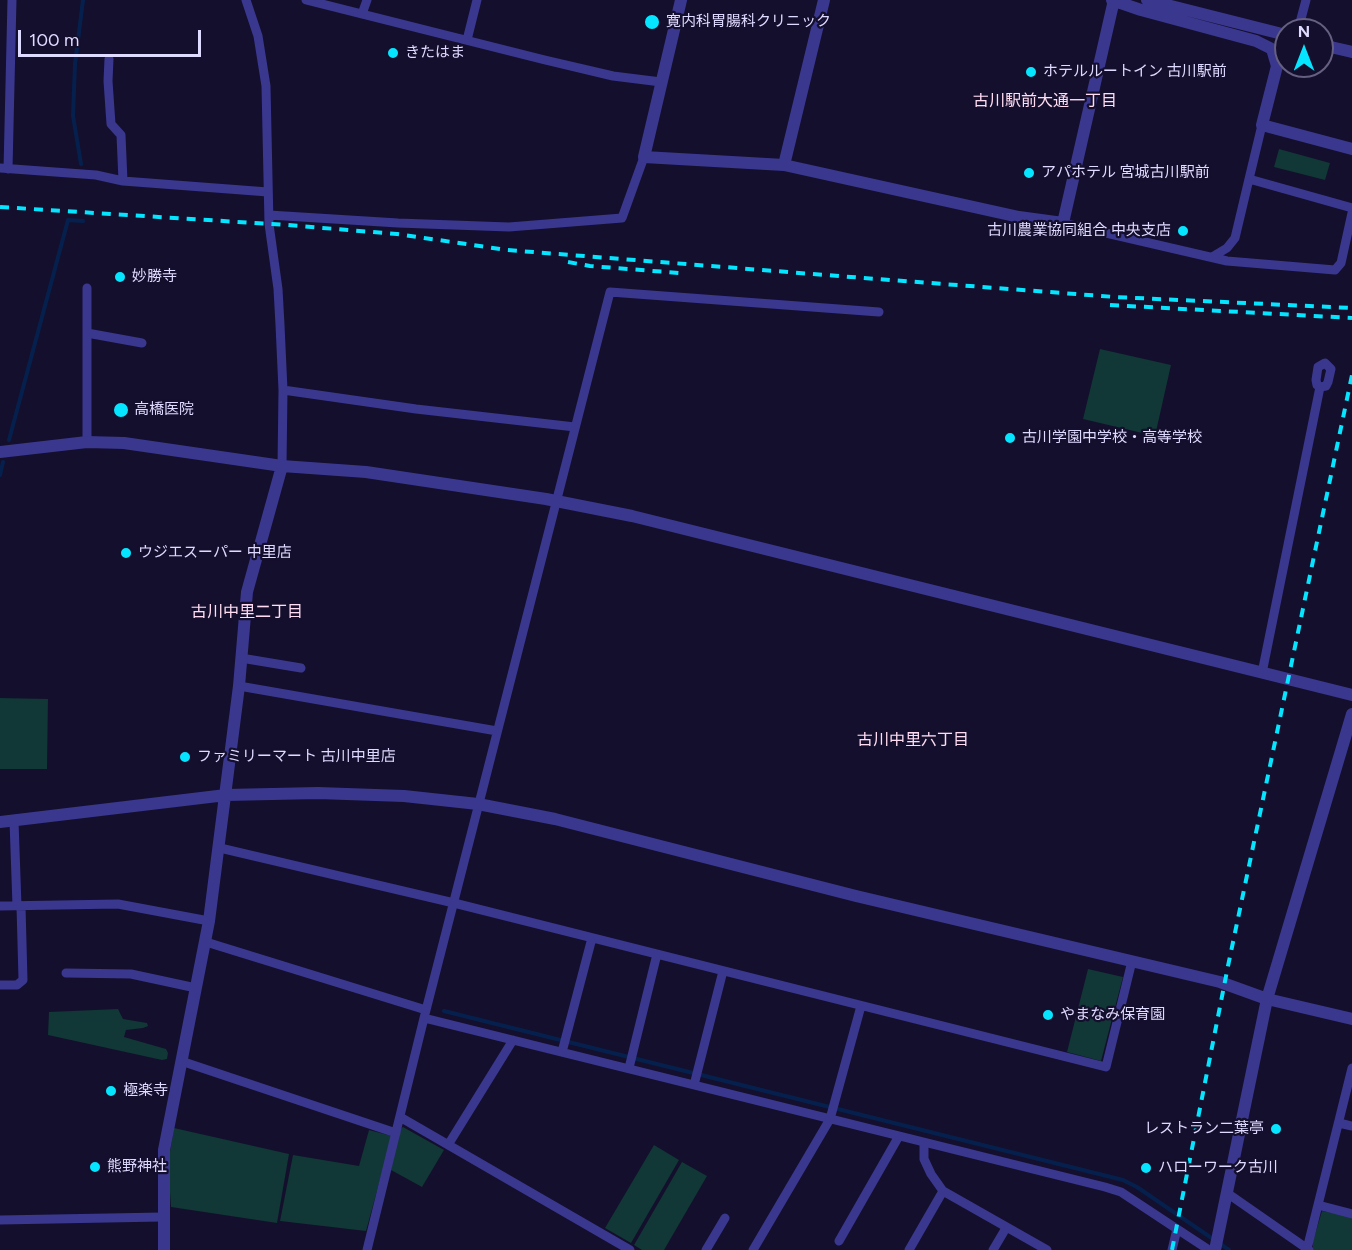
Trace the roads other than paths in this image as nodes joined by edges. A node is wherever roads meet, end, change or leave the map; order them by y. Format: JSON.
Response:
{"nodes":[{"id":1,"x":12,"y":0,"type":"edge"},
{"id":2,"x":246,"y":0,"type":"edge"},
{"id":3,"x":306,"y":0,"type":"edge"},
{"id":4,"x":366,"y":0,"type":"edge"},
{"id":5,"x":477,"y":0,"type":"edge"},
{"id":6,"x":681,"y":0,"type":"edge"},
{"id":7,"x":824,"y":0,"type":"edge"},
{"id":8,"x":1114,"y":0,"type":"edge"},
{"id":9,"x":1122,"y":0,"type":"edge"},
{"id":10,"x":1147,"y":0,"type":"edge"},
{"id":11,"x":1306,"y":0,"type":"edge"},
{"id":12,"x":362,"y":14,"type":"junction"},
{"id":13,"x":1301,"y":18,"type":"edge"},
{"id":14,"x":1274,"y":32,"type":"edge"},
{"id":15,"x":467,"y":40,"type":"junction"},
{"id":16,"x":1334,"y":48,"type":"edge"},
{"id":17,"x":1352,"y":52,"type":"edge"},
{"id":18,"x":109,"y":59,"type":"dead end"},
{"id":19,"x":661,"y":82,"type":"junction"},
{"id":20,"x":1262,"y":125,"type":"junction"},
{"id":21,"x":1352,"y":149,"type":"edge"},
{"id":22,"x":644,"y":157,"type":"junction"},
{"id":23,"x":784,"y":165,"type":"junction"},
{"id":24,"x":4,"y":168,"type":"edge"},
{"id":25,"x":1249,"y":179,"type":"junction"},
{"id":26,"x":123,"y":181,"type":"junction"},
{"id":27,"x":268,"y":192,"type":"junction"},
{"id":28,"x":1352,"y":207,"type":"edge"},
{"id":29,"x":1352,"y":213,"type":"edge"},
{"id":30,"x":268,"y":215,"type":"junction"},
{"id":31,"x":1063,"y":224,"type":"junction"},
{"id":32,"x":1212,"y":257,"type":"junction"},
{"id":33,"x":87,"y":288,"type":"dead end"},
{"id":34,"x":879,"y":312,"type":"dead end"},
{"id":35,"x":87,"y":333,"type":"junction"},
{"id":36,"x":142,"y":343,"type":"dead end"},
{"id":37,"x":1320,"y":387,"type":"dead end"},
{"id":38,"x":283,"y":390,"type":"junction"},
{"id":39,"x":575,"y":427,"type":"junction"},
{"id":40,"x":87,"y":442,"type":"junction"},
{"id":41,"x":0,"y":452,"type":"edge"},
{"id":42,"x":282,"y":466,"type":"junction"},
{"id":43,"x":556,"y":501,"type":"junction"},
{"id":44,"x":241,"y":658,"type":"junction"},
{"id":45,"x":301,"y":668,"type":"dead end"},
{"id":46,"x":1262,"y":673,"type":"junction"},
{"id":47,"x":239,"y":686,"type":"junction"},
{"id":48,"x":1352,"y":696,"type":"edge"},
{"id":49,"x":1352,"y":714,"type":"edge"},
{"id":50,"x":497,"y":731,"type":"junction"},
{"id":51,"x":226,"y":795,"type":"junction"},
{"id":52,"x":478,"y":804,"type":"junction"},
{"id":53,"x":14,"y":821,"type":"junction"},
{"id":54,"x":0,"y":822,"type":"edge"},
{"id":55,"x":220,"y":848,"type":"junction"},
{"id":56,"x":454,"y":903,"type":"junction"},
{"id":57,"x":0,"y":906,"type":"edge"},
{"id":58,"x":19,"y":906,"type":"junction"},
{"id":59,"x":209,"y":921,"type":"junction"},
{"id":60,"x":592,"y":938,"type":"junction"},
{"id":61,"x":206,"y":942,"type":"junction"},
{"id":62,"x":657,"y":954,"type":"junction"},
{"id":63,"x":1132,"y":961,"type":"junction"},
{"id":64,"x":723,"y":971,"type":"junction"},
{"id":65,"x":66,"y":973,"type":"dead end"},
{"id":66,"x":0,"y":985,"type":"edge"},
{"id":67,"x":196,"y":988,"type":"junction"},
{"id":68,"x":1267,"y":999,"type":"junction"},
{"id":69,"x":861,"y":1006,"type":"junction"},
{"id":70,"x":425,"y":1014,"type":"junction"},
{"id":71,"x":1352,"y":1019,"type":"edge"},
{"id":72,"x":513,"y":1040,"type":"junction"},
{"id":73,"x":564,"y":1044,"type":"junction"},
{"id":74,"x":181,"y":1061,"type":"junction"},
{"id":75,"x":631,"y":1061,"type":"junction"},
{"id":76,"x":1352,"y":1068,"type":"edge"},
{"id":77,"x":696,"y":1078,"type":"junction"},
{"id":78,"x":832,"y":1112,"type":"junction"},
{"id":79,"x":400,"y":1117,"type":"junction"},
{"id":80,"x":1339,"y":1123,"type":"junction"},
{"id":81,"x":1352,"y":1126,"type":"edge"},
{"id":82,"x":396,"y":1133,"type":"junction"},
{"id":83,"x":899,"y":1136,"type":"junction"},
{"id":84,"x":924,"y":1143,"type":"junction"},
{"id":85,"x":448,"y":1145,"type":"junction"},
{"id":86,"x":943,"y":1191,"type":"junction"},
{"id":87,"x":1227,"y":1193,"type":"junction"},
{"id":88,"x":1318,"y":1205,"type":"junction"},
{"id":89,"x":1352,"y":1214,"type":"edge"},
{"id":90,"x":162,"y":1217,"type":"junction"},
{"id":91,"x":725,"y":1218,"type":"dead end"},
{"id":92,"x":0,"y":1220,"type":"edge"},
{"id":93,"x":1006,"y":1228,"type":"junction"},
{"id":94,"x":1177,"y":1229,"type":"junction"},
{"id":95,"x":839,"y":1241,"type":"dead end"},
{"id":96,"x":1213,"y":1249,"type":"edge"},
{"id":97,"x":164,"y":1250,"type":"edge"},
{"id":98,"x":367,"y":1250,"type":"edge"},
{"id":99,"x":630,"y":1250,"type":"edge"},
{"id":100,"x":706,"y":1250,"type":"edge"},
{"id":101,"x":753,"y":1250,"type":"edge"},
{"id":102,"x":909,"y":1250,"type":"edge"},
{"id":103,"x":993,"y":1250,"type":"edge"},
{"id":104,"x":1047,"y":1250,"type":"edge"},
{"id":105,"x":1172,"y":1250,"type":"edge"},
{"id":106,"x":1308,"y":1250,"type":"edge"}],
"edges":[{"from":1,"to":24,"type":"street"},
{"from":2,"to":27,"type":"street"},
{"from":3,"to":12,"type":"street"},
{"from":4,"to":12,"type":"street"},
{"from":5,"to":15,"type":"street"},
{"from":6,"to":19,"type":"street"},
{"from":7,"to":23,"type":"street"},
{"from":8,"to":9,"type":"street"},
{"from":8,"to":20,"type":"street"},
{"from":8,"to":31,"type":"street"},
{"from":10,"to":14,"type":"street"},
{"from":11,"to":13,"type":"street"},
{"from":12,"to":15,"type":"street"},
{"from":15,"to":19,"type":"street"},
{"from":16,"to":17,"type":"street"},
{"from":18,"to":26,"type":"street"},
{"from":19,"to":22,"type":"street"},
{"from":20,"to":21,"type":"street"},
{"from":20,"to":25,"type":"street"},
{"from":22,"to":23,"type":"street"},
{"from":22,"to":30,"type":"street"},
{"from":23,"to":31,"type":"street"},
{"from":24,"to":26,"type":"street"},
{"from":25,"to":28,"type":"street"},
{"from":25,"to":32,"type":"street"},
{"from":26,"to":27,"type":"street"},
{"from":27,"to":30,"type":"street"},
{"from":29,"to":32,"type":"street"},
{"from":30,"to":38,"type":"street"},
{"from":31,"to":32,"type":"street"},
{"from":33,"to":35,"type":"street"},
{"from":34,"to":39,"type":"street"},
{"from":35,"to":36,"type":"street"},
{"from":35,"to":40,"type":"street"},
{"from":37,"to":46,"type":"street"},
{"from":38,"to":39,"type":"street"},
{"from":38,"to":42,"type":"street"},
{"from":39,"to":43,"type":"street"},
{"from":40,"to":41,"type":"street"},
{"from":40,"to":42,"type":"street"},
{"from":42,"to":43,"type":"street"},
{"from":42,"to":44,"type":"street"},
{"from":43,"to":46,"type":"street"},
{"from":43,"to":50,"type":"street"},
{"from":44,"to":45,"type":"street"},
{"from":44,"to":47,"type":"street"},
{"from":46,"to":48,"type":"street"},
{"from":47,"to":50,"type":"street"},
{"from":47,"to":51,"type":"street"},
{"from":49,"to":68,"type":"street"},
{"from":50,"to":52,"type":"street"},
{"from":51,"to":52,"type":"street"},
{"from":51,"to":53,"type":"street"},
{"from":51,"to":55,"type":"street"},
{"from":52,"to":56,"type":"street"},
{"from":52,"to":63,"type":"street"},
{"from":53,"to":54,"type":"street"},
{"from":53,"to":58,"type":"street"},
{"from":55,"to":56,"type":"street"},
{"from":55,"to":59,"type":"street"},
{"from":56,"to":60,"type":"street"},
{"from":56,"to":70,"type":"street"},
{"from":57,"to":58,"type":"street"},
{"from":58,"to":59,"type":"street"},
{"from":58,"to":66,"type":"street"},
{"from":59,"to":61,"type":"street"},
{"from":60,"to":62,"type":"street"},
{"from":60,"to":73,"type":"street"},
{"from":61,"to":67,"type":"street"},
{"from":61,"to":70,"type":"street"},
{"from":62,"to":64,"type":"street"},
{"from":62,"to":75,"type":"street"},
{"from":63,"to":68,"type":"street"},
{"from":63,"to":69,"type":"street"},
{"from":64,"to":69,"type":"street"},
{"from":64,"to":77,"type":"street"},
{"from":65,"to":67,"type":"street"},
{"from":67,"to":74,"type":"street"},
{"from":68,"to":71,"type":"street"},
{"from":68,"to":87,"type":"street"},
{"from":69,"to":78,"type":"street"},
{"from":70,"to":72,"type":"street"},
{"from":70,"to":79,"type":"street"},
{"from":72,"to":73,"type":"street"},
{"from":72,"to":85,"type":"street"},
{"from":73,"to":75,"type":"street"},
{"from":74,"to":82,"type":"street"},
{"from":74,"to":90,"type":"street"},
{"from":75,"to":77,"type":"street"},
{"from":76,"to":80,"type":"street"},
{"from":77,"to":78,"type":"street"},
{"from":78,"to":83,"type":"street"},
{"from":78,"to":101,"type":"street"},
{"from":79,"to":82,"type":"street"},
{"from":79,"to":85,"type":"street"},
{"from":80,"to":81,"type":"street"},
{"from":80,"to":88,"type":"street"},
{"from":82,"to":98,"type":"street"},
{"from":83,"to":84,"type":"street"},
{"from":83,"to":95,"type":"street"},
{"from":84,"to":86,"type":"street"},
{"from":84,"to":94,"type":"street"},
{"from":85,"to":99,"type":"street"},
{"from":86,"to":93,"type":"street"},
{"from":86,"to":102,"type":"street"},
{"from":87,"to":96,"type":"street"},
{"from":87,"to":106,"type":"street"},
{"from":88,"to":89,"type":"street"},
{"from":88,"to":106,"type":"street"},
{"from":90,"to":92,"type":"street"},
{"from":90,"to":97,"type":"street"},
{"from":91,"to":100,"type":"street"},
{"from":93,"to":103,"type":"street"},
{"from":93,"to":104,"type":"street"},
{"from":94,"to":96,"type":"street"},
{"from":94,"to":105,"type":"street"}]}
